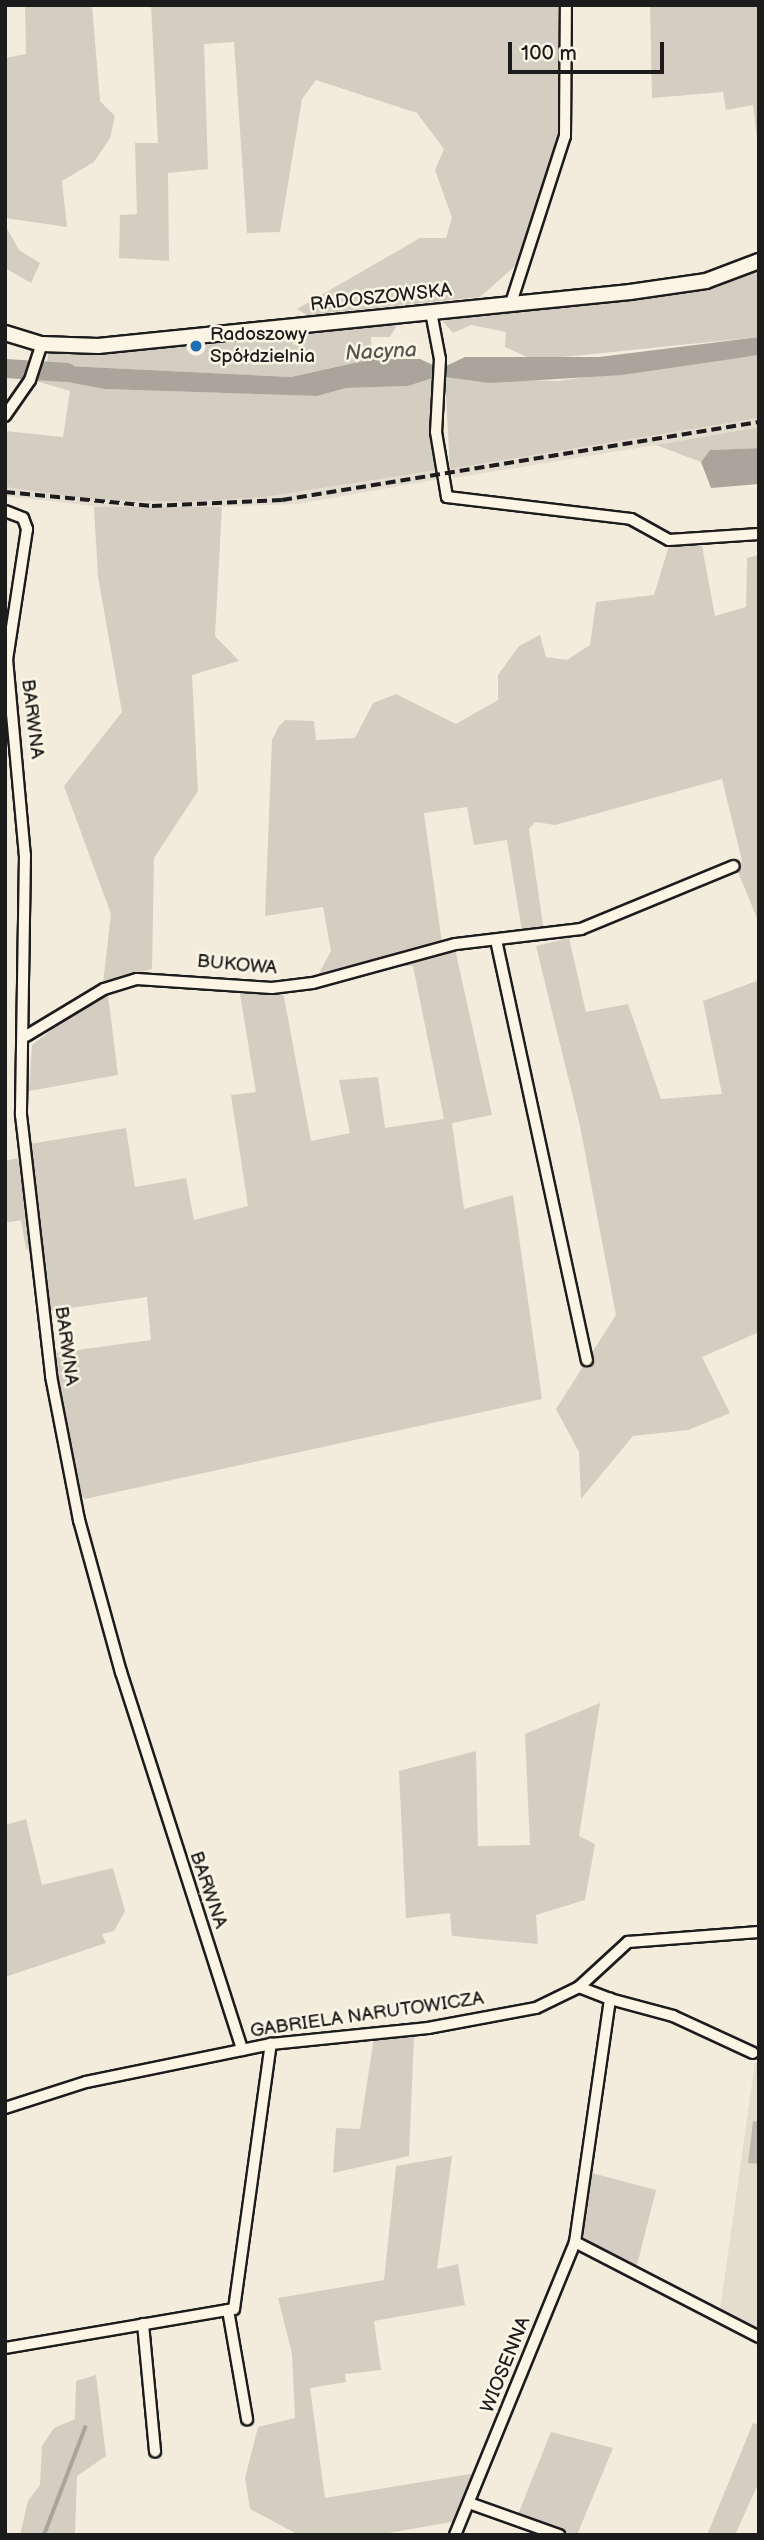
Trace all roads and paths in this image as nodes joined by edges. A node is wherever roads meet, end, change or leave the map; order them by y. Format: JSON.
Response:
{"nodes":[{"id":1,"x":566,"y":5,"type":"edge"},
{"id":2,"x":759,"y":261,"type":"edge"},
{"id":3,"x":511,"y":303,"type":"junction"},
{"id":4,"x":431,"y":312,"type":"junction"},
{"id":5,"x":5,"y":333,"type":"edge"},
{"id":6,"x":42,"y":344,"type":"junction"},
{"id":7,"x":5,"y":416,"type":"edge"},
{"id":8,"x":5,"y":511,"type":"edge"},
{"id":9,"x":759,"y":534,"type":"edge"},
{"id":10,"x":734,"y":866,"type":"dead end"},
{"id":11,"x":496,"y":940,"type":"junction"},
{"id":12,"x":26,"y":1036,"type":"junction"},
{"id":13,"x":587,"y":1360,"type":"dead end"},
{"id":14,"x":759,"y":1932,"type":"edge"},
{"id":15,"x":579,"y":1987,"type":"junction"},
{"id":16,"x":610,"y":1999,"type":"junction"},
{"id":17,"x":271,"y":2044,"type":"junction"},
{"id":18,"x":242,"y":2050,"type":"junction"},
{"id":19,"x":753,"y":2053,"type":"dead end"},
{"id":20,"x":5,"y":2108,"type":"edge"},
{"id":21,"x":575,"y":2242,"type":"junction"},
{"id":22,"x":228,"y":2310,"type":"junction"},
{"id":23,"x":142,"y":2325,"type":"junction"},
{"id":24,"x":759,"y":2337,"type":"edge"},
{"id":25,"x":5,"y":2348,"type":"edge"},
{"id":26,"x":247,"y":2419,"type":"dead end"},
{"id":27,"x":155,"y":2451,"type":"dead end"},
{"id":28,"x":469,"y":2502,"type":"junction"},
{"id":29,"x":455,"y":2535,"type":"edge"},
{"id":30,"x":559,"y":2535,"type":"edge"}],
"edges":[{"from":1,"to":3,"type":"street"},
{"from":2,"to":3,"type":"street","name":"RADOSZOWSKA"},
{"from":3,"to":4,"type":"street","name":"RADOSZOWSKA"},
{"from":4,"to":6,"type":"street","name":"RADOSZOWSKA"},
{"from":4,"to":9,"type":"street"},
{"from":5,"to":6,"type":"street","name":"RADOSZOWSKA"},
{"from":6,"to":7,"type":"street"},
{"from":8,"to":12,"type":"street","name":"BARWNA"},
{"from":10,"to":11,"type":"street","name":"BUKOWA"},
{"from":11,"to":12,"type":"street","name":"BUKOWA"},
{"from":11,"to":13,"type":"street"},
{"from":12,"to":18,"type":"street","name":"BARWNA"},
{"from":14,"to":15,"type":"street","name":"GABRIELA NARUTOWICZA"},
{"from":15,"to":16,"type":"street"},
{"from":15,"to":17,"type":"street","name":"GABRIELA NARUTOWICZA"},
{"from":16,"to":19,"type":"street"},
{"from":16,"to":21,"type":"street","name":"WIOSENNA"},
{"from":17,"to":18,"type":"street","name":"GABRIELA NARUTOWICZA"},
{"from":17,"to":22,"type":"street"},
{"from":18,"to":20,"type":"street","name":"GABRIELA NARUTOWICZA"},
{"from":21,"to":24,"type":"street"},
{"from":21,"to":28,"type":"street","name":"WIOSENNA"},
{"from":22,"to":23,"type":"street"},
{"from":22,"to":26,"type":"street"},
{"from":23,"to":25,"type":"street"},
{"from":23,"to":27,"type":"street"},
{"from":28,"to":29,"type":"street","name":"WIOSENNA"},
{"from":28,"to":30,"type":"street"}]}
